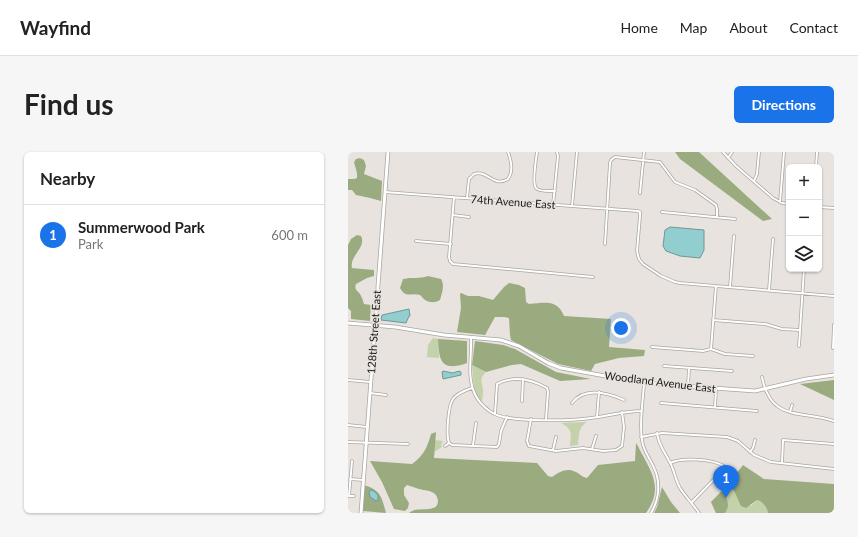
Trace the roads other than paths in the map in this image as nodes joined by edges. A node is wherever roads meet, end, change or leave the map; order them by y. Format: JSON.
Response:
{"nodes":[{"id":1,"x":388,"y":152,"type":"edge"},
{"id":2,"x":508,"y":152,"type":"edge"},
{"id":3,"x":537,"y":152,"type":"edge"},
{"id":4,"x":557,"y":152,"type":"edge"},
{"id":5,"x":577,"y":152,"type":"edge"},
{"id":6,"x":644,"y":152,"type":"edge"},
{"id":7,"x":723,"y":152,"type":"edge"},
{"id":8,"x":732,"y":152,"type":"edge"},
{"id":9,"x":759,"y":152,"type":"edge"},
{"id":10,"x":784,"y":152,"type":"edge"},
{"id":11,"x":817,"y":152,"type":"edge"},
{"id":12,"x":728,"y":158,"type":"junction"},
{"id":13,"x":643,"y":159,"type":"junction"},
{"id":14,"x":816,"y":164,"type":"edge"},
{"id":15,"x":754,"y":181,"type":"junction"},
{"id":16,"x":555,"y":191,"type":"junction"},
{"id":17,"x":385,"y":192,"type":"junction"},
{"id":18,"x":640,"y":193,"type":"dead end"},
{"id":19,"x":454,"y":197,"type":"junction"},
{"id":20,"x":467,"y":198,"type":"junction"},
{"id":21,"x":780,"y":202,"type":"junction"},
{"id":22,"x":786,"y":203,"type":"edge"},
{"id":23,"x":553,"y":205,"type":"junction"},
{"id":24,"x":572,"y":206,"type":"junction"},
{"id":25,"x":822,"y":207,"type":"edge"},
{"id":26,"x":834,"y":208,"type":"edge"},
{"id":27,"x":607,"y":209,"type":"junction"},
{"id":28,"x":662,"y":212,"type":"dead end"},
{"id":29,"x":453,"y":215,"type":"junction"},
{"id":30,"x":717,"y":216,"type":"junction"},
{"id":31,"x":470,"y":217,"type":"dead end"},
{"id":32,"x":735,"y":219,"type":"dead end"},
{"id":33,"x":734,"y":236,"type":"dead end"},
{"id":34,"x":773,"y":239,"type":"dead end"},
{"id":35,"x":416,"y":241,"type":"dead end"},
{"id":36,"x":451,"y":244,"type":"junction"},
{"id":37,"x":605,"y":244,"type":"dead end"},
{"id":38,"x":804,"y":272,"type":"edge"},
{"id":39,"x":593,"y":277,"type":"dead end"},
{"id":40,"x":716,"y":286,"type":"junction"},
{"id":41,"x":730,"y":287,"type":"junction"},
{"id":42,"x":769,"y":290,"type":"junction"},
{"id":43,"x":803,"y":293,"type":"junction"},
{"id":44,"x":834,"y":296,"type":"edge"},
{"id":45,"x":714,"y":320,"type":"junction"},
{"id":46,"x":348,"y":322,"type":"edge"},
{"id":47,"x":375,"y":325,"type":"junction"},
{"id":48,"x":834,"y":325,"type":"edge"},
{"id":49,"x":800,"y":330,"type":"junction"},
{"id":50,"x":471,"y":337,"type":"junction"},
{"id":51,"x":799,"y":346,"type":"dead end"},
{"id":52,"x":652,"y":347,"type":"dead end"},
{"id":53,"x":832,"y":348,"type":"dead end"},
{"id":54,"x":711,"y":349,"type":"junction"},
{"id":55,"x":753,"y":356,"type":"dead end"},
{"id":56,"x":664,"y":366,"type":"dead end"},
{"id":57,"x":689,"y":369,"type":"junction"},
{"id":58,"x":732,"y":371,"type":"dead end"},
{"id":59,"x":834,"y":375,"type":"edge"},
{"id":60,"x":762,"y":377,"type":"dead end"},
{"id":61,"x":523,"y":379,"type":"junction"},
{"id":62,"x":348,"y":380,"type":"edge"},
{"id":63,"x":370,"y":382,"type":"junction"},
{"id":64,"x":644,"y":383,"type":"junction"},
{"id":65,"x":688,"y":387,"type":"junction"},
{"id":66,"x":472,"y":388,"type":"junction"},
{"id":67,"x":716,"y":389,"type":"junction"},
{"id":68,"x":765,"y":390,"type":"junction"},
{"id":69,"x":599,"y":392,"type":"junction"},
{"id":70,"x":370,"y":393,"type":"junction"},
{"id":71,"x":386,"y":395,"type":"dead end"},
{"id":72,"x":624,"y":400,"type":"dead end"},
{"id":73,"x":522,"y":401,"type":"dead end"},
{"id":74,"x":572,"y":403,"type":"dead end"},
{"id":75,"x":661,"y":403,"type":"dead end"},
{"id":76,"x":792,"y":404,"type":"dead end"},
{"id":77,"x":715,"y":407,"type":"junction"},
{"id":78,"x":642,"y":411,"type":"junction"},
{"id":79,"x":757,"y":411,"type":"dead end"},
{"id":80,"x":622,"y":412,"type":"junction"},
{"id":81,"x":790,"y":412,"type":"junction"},
{"id":82,"x":495,"y":414,"type":"junction"},
{"id":83,"x":507,"y":418,"type":"junction"},
{"id":84,"x":597,"y":418,"type":"junction"},
{"id":85,"x":531,"y":419,"type":"junction"},
{"id":86,"x":546,"y":419,"type":"junction"},
{"id":87,"x":834,"y":421,"type":"edge"},
{"id":88,"x":476,"y":423,"type":"dead end"},
{"id":89,"x":348,"y":425,"type":"edge"},
{"id":90,"x":367,"y":427,"type":"junction"},
{"id":91,"x":657,"y":433,"type":"junction"},
{"id":92,"x":596,"y":436,"type":"dead end"},
{"id":93,"x":556,"y":437,"type":"dead end"},
{"id":94,"x":641,"y":437,"type":"junction"},
{"id":95,"x":755,"y":440,"type":"dead end"},
{"id":96,"x":348,"y":442,"type":"edge"},
{"id":97,"x":366,"y":442,"type":"junction"},
{"id":98,"x":449,"y":443,"type":"junction"},
{"id":99,"x":408,"y":444,"type":"dead end"},
{"id":100,"x":834,"y":444,"type":"edge"},
{"id":101,"x":473,"y":445,"type":"junction"},
{"id":102,"x":445,"y":446,"type":"dead end"},
{"id":103,"x":592,"y":449,"type":"junction"},
{"id":104,"x":553,"y":450,"type":"junction"},
{"id":105,"x":750,"y":452,"type":"junction"},
{"id":106,"x":352,"y":461,"type":"dead end"},
{"id":107,"x":670,"y":463,"type":"junction"},
{"id":108,"x":782,"y":463,"type":"junction"},
{"id":109,"x":834,"y":468,"type":"edge"},
{"id":110,"x":350,"y":469,"type":"edge"},
{"id":111,"x":350,"y":479,"type":"junction"},
{"id":112,"x":363,"y":480,"type":"junction"},
{"id":113,"x":349,"y":494,"type":"edge"},
{"id":114,"x":354,"y":496,"type":"dead end"},
{"id":115,"x":692,"y":502,"type":"junction"},
{"id":116,"x":361,"y":513,"type":"edge"},
{"id":117,"x":651,"y":513,"type":"edge"},
{"id":118,"x":699,"y":513,"type":"edge"}],
"edges":[{"from":1,"to":17,"type":"street","name":"128th Street East"},
{"from":2,"to":20,"type":"street"},
{"from":3,"to":16,"type":"street"},
{"from":4,"to":16,"type":"street"},
{"from":5,"to":24,"type":"street"},
{"from":6,"to":13,"type":"street"},
{"from":7,"to":12,"type":"street"},
{"from":8,"to":12,"type":"street"},
{"from":9,"to":15,"type":"street"},
{"from":10,"to":21,"type":"street"},
{"from":11,"to":14,"type":"street"},
{"from":12,"to":15,"type":"street"},
{"from":13,"to":18,"type":"street"},
{"from":13,"to":27,"type":"street"},
{"from":13,"to":30,"type":"street"},
{"from":15,"to":21,"type":"street"},
{"from":16,"to":23,"type":"street"},
{"from":17,"to":19,"type":"street","name":"74th Avenue East"},
{"from":17,"to":47,"type":"street","name":"128th Street East"},
{"from":19,"to":20,"type":"street","name":"74th Avenue East"},
{"from":19,"to":29,"type":"street"},
{"from":20,"to":23,"type":"street","name":"74th Avenue East"},
{"from":21,"to":22,"type":"street"},
{"from":23,"to":24,"type":"street","name":"74th Avenue East"},
{"from":24,"to":27,"type":"street","name":"74th Avenue East"},
{"from":25,"to":26,"type":"street"},
{"from":27,"to":37,"type":"street"},
{"from":27,"to":40,"type":"street","name":"74th Avenue East"},
{"from":28,"to":30,"type":"street"},
{"from":29,"to":31,"type":"street"},
{"from":29,"to":36,"type":"street"},
{"from":30,"to":32,"type":"street"},
{"from":33,"to":41,"type":"street"},
{"from":34,"to":42,"type":"street"},
{"from":35,"to":36,"type":"street"},
{"from":36,"to":39,"type":"street"},
{"from":38,"to":43,"type":"street"},
{"from":40,"to":41,"type":"street"},
{"from":40,"to":45,"type":"street"},
{"from":41,"to":42,"type":"street"},
{"from":42,"to":43,"type":"street"},
{"from":43,"to":44,"type":"street"},
{"from":43,"to":49,"type":"street"},
{"from":45,"to":49,"type":"street"},
{"from":45,"to":54,"type":"street"},
{"from":46,"to":47,"type":"street","name":"Woodland Avenue East"},
{"from":47,"to":50,"type":"street","name":"Woodland Avenue East"},
{"from":47,"to":63,"type":"street","name":"128th Street East"},
{"from":48,"to":53,"type":"street"},
{"from":49,"to":51,"type":"street"},
{"from":50,"to":64,"type":"street","name":"Woodland Avenue East"},
{"from":50,"to":66,"type":"street"},
{"from":52,"to":54,"type":"street"},
{"from":54,"to":55,"type":"street"},
{"from":56,"to":57,"type":"street"},
{"from":57,"to":58,"type":"street"},
{"from":57,"to":65,"type":"street"},
{"from":59,"to":68,"type":"street","name":"Woodland Avenue East"},
{"from":60,"to":68,"type":"street"},
{"from":61,"to":73,"type":"street"},
{"from":61,"to":82,"type":"street"},
{"from":61,"to":86,"type":"street"},
{"from":62,"to":63,"type":"street"},
{"from":63,"to":70,"type":"street","name":"128th Street East"},
{"from":64,"to":65,"type":"street","name":"Woodland Avenue East"},
{"from":64,"to":78,"type":"street"},
{"from":65,"to":67,"type":"street","name":"Woodland Avenue East"},
{"from":66,"to":82,"type":"street"},
{"from":66,"to":98,"type":"street"},
{"from":67,"to":68,"type":"street","name":"Woodland Avenue East"},
{"from":67,"to":77,"type":"street"},
{"from":68,"to":81,"type":"street"},
{"from":69,"to":72,"type":"street"},
{"from":69,"to":74,"type":"street"},
{"from":69,"to":84,"type":"street"},
{"from":70,"to":71,"type":"street"},
{"from":70,"to":90,"type":"street","name":"128th Street East"},
{"from":75,"to":77,"type":"street"},
{"from":76,"to":81,"type":"street"},
{"from":77,"to":79,"type":"street"},
{"from":78,"to":80,"type":"street"},
{"from":78,"to":94,"type":"street"},
{"from":80,"to":84,"type":"street"},
{"from":80,"to":103,"type":"street"},
{"from":81,"to":87,"type":"street"},
{"from":82,"to":83,"type":"street"},
{"from":83,"to":85,"type":"street"},
{"from":83,"to":101,"type":"street"},
{"from":84,"to":86,"type":"street"},
{"from":85,"to":86,"type":"street"},
{"from":85,"to":104,"type":"street"},
{"from":88,"to":101,"type":"street"},
{"from":89,"to":90,"type":"street"},
{"from":90,"to":97,"type":"street","name":"128th Street East"},
{"from":91,"to":94,"type":"street"},
{"from":91,"to":105,"type":"street"},
{"from":91,"to":107,"type":"street"},
{"from":92,"to":103,"type":"street"},
{"from":93,"to":104,"type":"street"},
{"from":94,"to":117,"type":"street"},
{"from":95,"to":105,"type":"street"},
{"from":96,"to":97,"type":"street"},
{"from":97,"to":99,"type":"street"},
{"from":97,"to":112,"type":"street","name":"128th Street East"},
{"from":98,"to":101,"type":"street"},
{"from":98,"to":102,"type":"street"},
{"from":100,"to":108,"type":"street"},
{"from":103,"to":104,"type":"street"},
{"from":105,"to":108,"type":"street"},
{"from":106,"to":110,"type":"street"},
{"from":107,"to":115,"type":"street"},
{"from":107,"to":115,"type":"street"},
{"from":108,"to":109,"type":"street"},
{"from":110,"to":111,"type":"street"},
{"from":111,"to":112,"type":"street"},
{"from":111,"to":113,"type":"street"},
{"from":112,"to":116,"type":"street","name":"128th Street East"},
{"from":113,"to":114,"type":"street"},
{"from":115,"to":118,"type":"street"}]}
